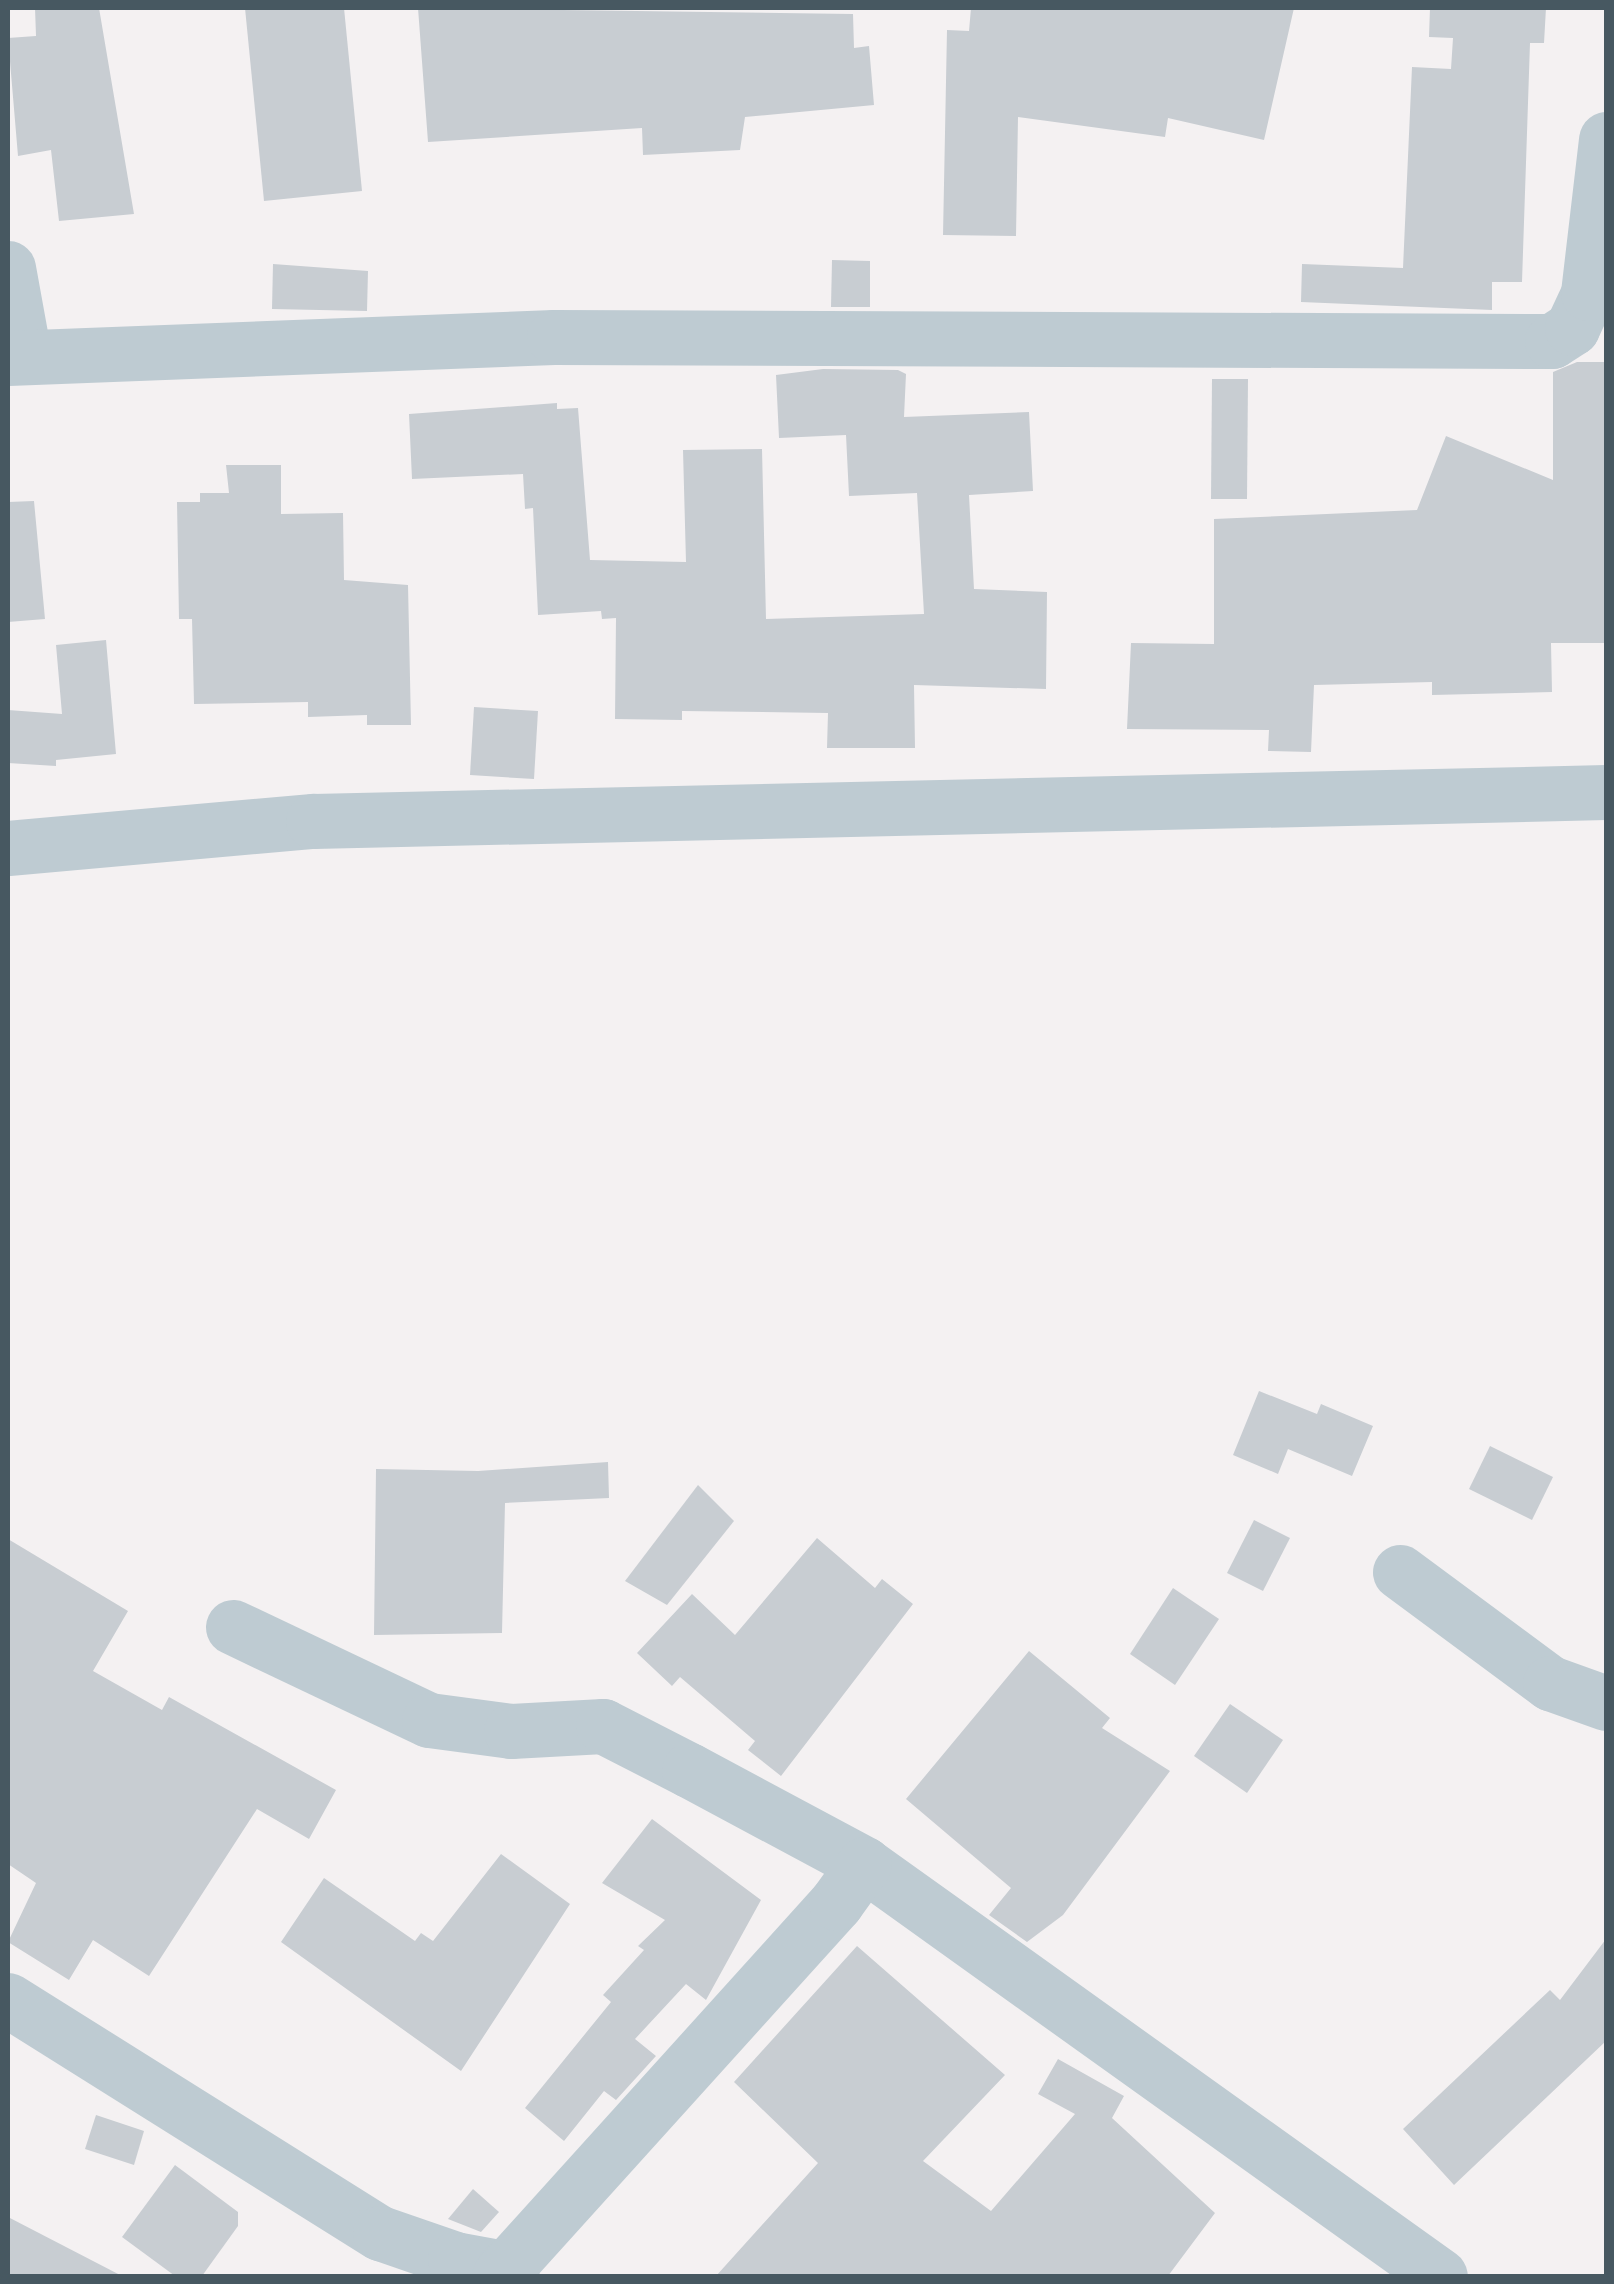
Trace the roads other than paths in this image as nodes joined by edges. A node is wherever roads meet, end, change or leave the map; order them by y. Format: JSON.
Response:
{"nodes":[{"id":1,"x":1606,"y":139,"type":"edge"},
{"id":2,"x":8,"y":268,"type":"edge"},
{"id":3,"x":16,"y":357,"type":"edge"},
{"id":4,"x":1606,"y":792,"type":"edge"},
{"id":5,"x":8,"y":848,"type":"edge"},
{"id":6,"x":1400,"y":1572,"type":"dead end"},
{"id":7,"x":233,"y":1628,"type":"dead end"},
{"id":8,"x":1606,"y":1703,"type":"edge"},
{"id":9,"x":864,"y":1864,"type":"junction"},
{"id":10,"x":8,"y":2000,"type":"edge"},
{"id":11,"x":505,"y":2274,"type":"edge"},
{"id":12,"x":1440,"y":2276,"type":"edge"}],
"edges":[{"from":1,"to":3,"type":"street"},
{"from":2,"to":3,"type":"street"},
{"from":4,"to":5,"type":"street"},
{"from":6,"to":8,"type":"street"},
{"from":7,"to":9,"type":"street"},
{"from":9,"to":11,"type":"street"},
{"from":9,"to":12,"type":"street"},
{"from":10,"to":11,"type":"street"}]}
